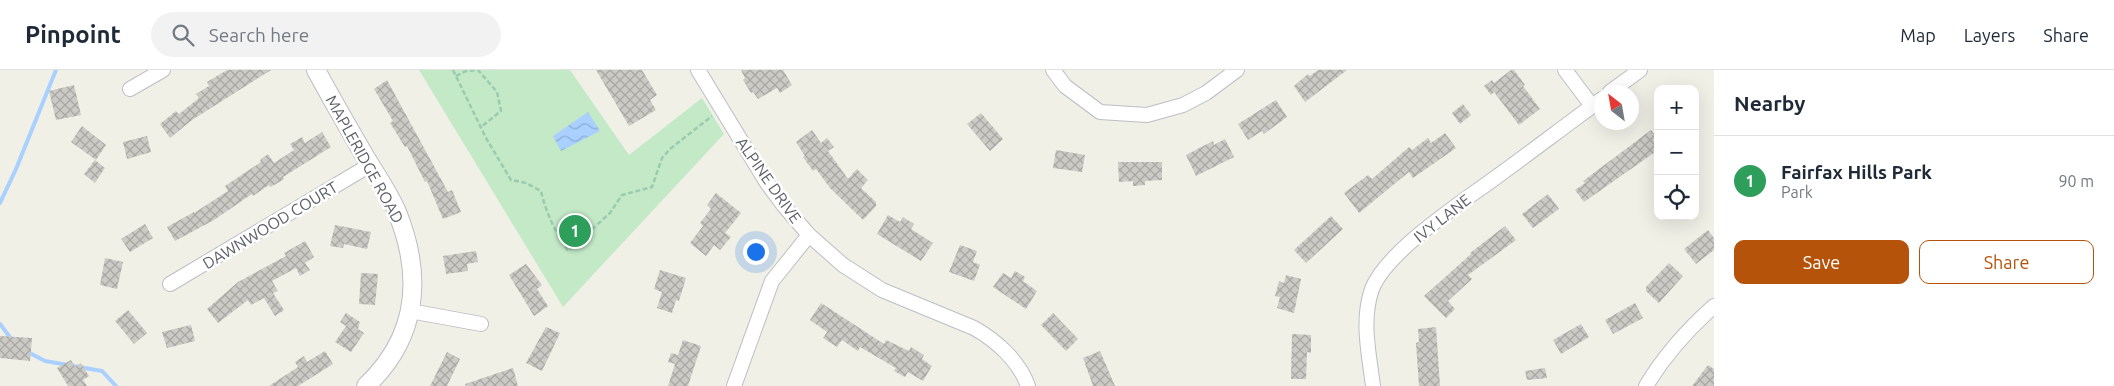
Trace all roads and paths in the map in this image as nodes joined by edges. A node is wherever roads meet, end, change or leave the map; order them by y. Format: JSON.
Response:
{"nodes":[{"id":1,"x":163,"y":70,"type":"edge"},
{"id":2,"x":316,"y":70,"type":"edge"},
{"id":3,"x":454,"y":70,"type":"edge"},
{"id":4,"x":698,"y":70,"type":"edge"},
{"id":5,"x":1053,"y":70,"type":"edge"},
{"id":6,"x":1237,"y":70,"type":"edge"},
{"id":7,"x":1565,"y":70,"type":"edge"},
{"id":8,"x":1640,"y":70,"type":"edge"},
{"id":9,"x":456,"y":76,"type":"junction"},
{"id":10,"x":1620,"y":85,"type":"edge"},
{"id":11,"x":130,"y":89,"type":"dead end"},
{"id":12,"x":1594,"y":99,"type":"edge"},
{"id":13,"x":1594,"y":104,"type":"edge"},
{"id":14,"x":721,"y":109,"type":"junction"},
{"id":15,"x":481,"y":127,"type":"junction"},
{"id":16,"x":370,"y":165,"type":"junction"},
{"id":17,"x":810,"y":235,"type":"junction"},
{"id":18,"x":170,"y":284,"type":"dead end"},
{"id":19,"x":1714,"y":306,"type":"edge"},
{"id":20,"x":410,"y":311,"type":"junction"},
{"id":21,"x":481,"y":324,"type":"dead end"},
{"id":22,"x":366,"y":386,"type":"edge"},
{"id":23,"x":734,"y":386,"type":"edge"},
{"id":24,"x":1028,"y":386,"type":"edge"},
{"id":25,"x":1373,"y":386,"type":"edge"},
{"id":26,"x":1646,"y":386,"type":"edge"}],
"edges":[{"from":1,"to":11,"type":"street"},
{"from":2,"to":16,"type":"street","name":"MAPLERIDGE ROAD"},
{"from":3,"to":9,"type":"path"},
{"from":4,"to":14,"type":"street","name":"ALPINE DRIVE"},
{"from":5,"to":6,"type":"street"},
{"from":7,"to":12,"type":"street"},
{"from":8,"to":10,"type":"street"},
{"from":9,"to":15,"type":"path"},
{"from":9,"to":15,"type":"path"},
{"from":13,"to":25,"type":"street","name":"IVY LANE"},
{"from":14,"to":15,"type":"path"},
{"from":14,"to":17,"type":"street","name":"ALPINE DRIVE"},
{"from":16,"to":18,"type":"street","name":"DAWNWOOD COURT"},
{"from":16,"to":20,"type":"street","name":"MAPLERIDGE ROAD"},
{"from":17,"to":23,"type":"street"},
{"from":17,"to":24,"type":"street","name":"ALPINE DRIVE"},
{"from":19,"to":26,"type":"street"},
{"from":20,"to":21,"type":"street"},
{"from":20,"to":22,"type":"street","name":"MAPLERIDGE ROAD"}]}
